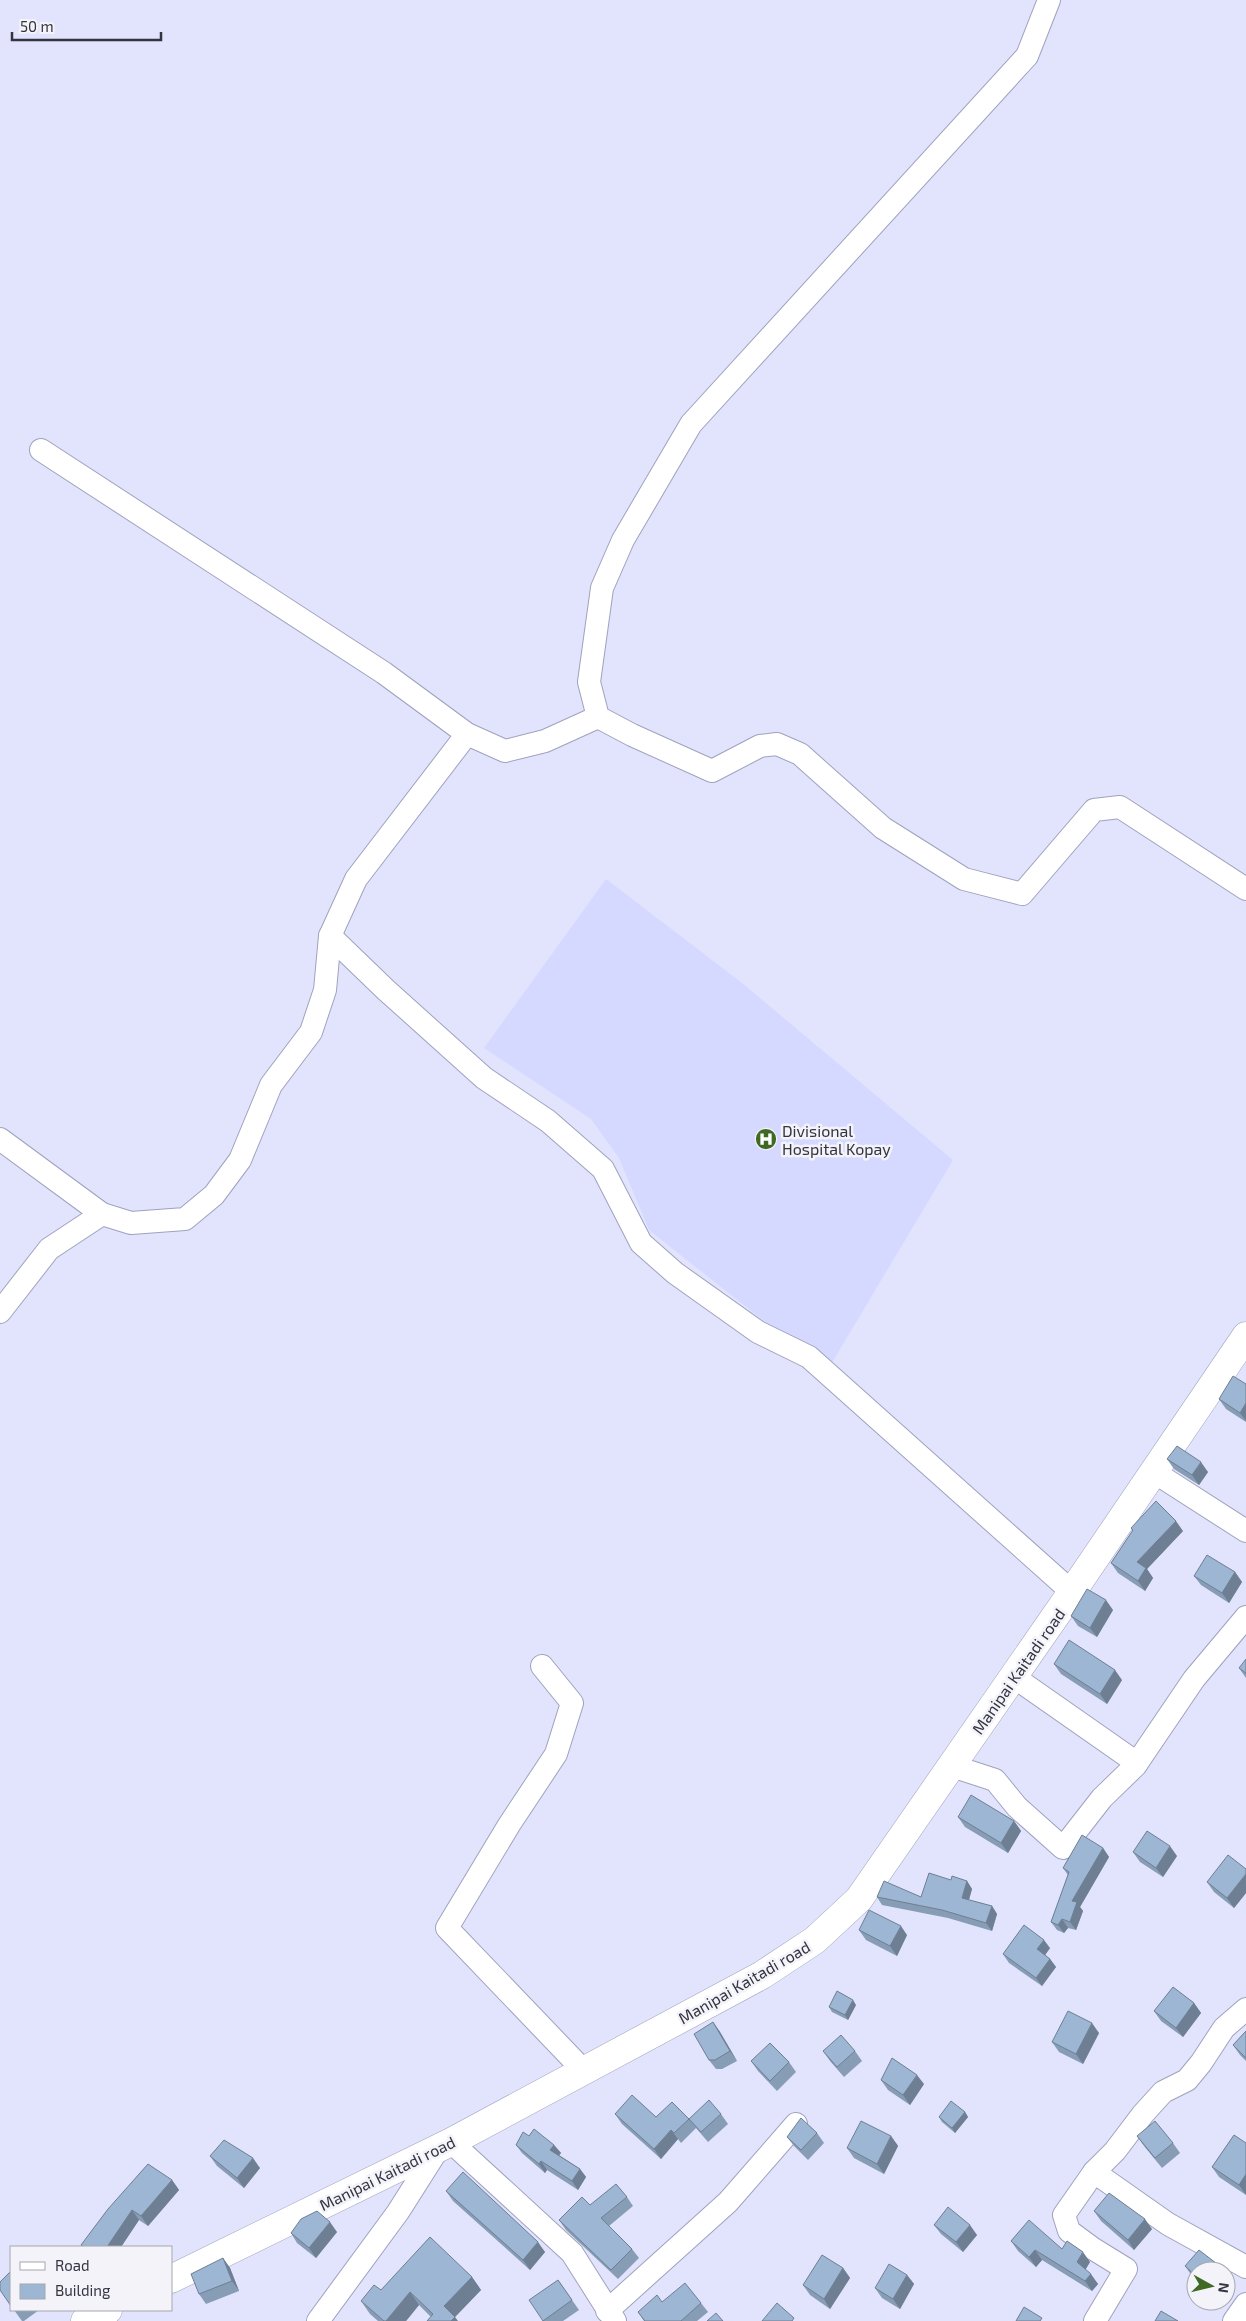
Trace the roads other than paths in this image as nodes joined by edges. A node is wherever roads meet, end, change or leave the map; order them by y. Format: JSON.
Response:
{"nodes":[{"id":1,"x":1049,"y":0,"type":"edge"},
{"id":2,"x":41,"y":450,"type":"dead end"},
{"id":3,"x":598,"y":717,"type":"junction"},
{"id":4,"x":467,"y":734,"type":"junction"},
{"id":5,"x":1246,"y":889,"type":"edge"},
{"id":6,"x":330,"y":936,"type":"junction"},
{"id":7,"x":0,"y":1139,"type":"edge"},
{"id":8,"x":102,"y":1214,"type":"junction"},
{"id":9,"x":0,"y":1312,"type":"edge"},
{"id":10,"x":1246,"y":1336,"type":"edge"},
{"id":11,"x":1154,"y":1472,"type":"junction"},
{"id":12,"x":1246,"y":1531,"type":"edge"},
{"id":13,"x":1072,"y":1592,"type":"junction"},
{"id":14,"x":1246,"y":1617,"type":"edge"},
{"id":15,"x":542,"y":1666,"type":"dead end"},
{"id":16,"x":1014,"y":1677,"type":"junction"},
{"id":17,"x":1137,"y":1763,"type":"junction"},
{"id":18,"x":952,"y":1766,"type":"junction"},
{"id":19,"x":1246,"y":2009,"type":"edge"},
{"id":20,"x":584,"y":2071,"type":"junction"},
{"id":21,"x":796,"y":2124,"type":"edge"},
{"id":22,"x":445,"y":2145,"type":"junction"},
{"id":23,"x":1094,"y":2172,"type":"junction"},
{"id":24,"x":1246,"y":2268,"type":"edge"},
{"id":25,"x":172,"y":2279,"type":"edge"},
{"id":26,"x":1246,"y":2304,"type":"edge"},
{"id":27,"x":106,"y":2311,"type":"edge"},
{"id":28,"x":611,"y":2316,"type":"edge"},
{"id":29,"x":84,"y":2321,"type":"edge"},
{"id":30,"x":318,"y":2321,"type":"edge"},
{"id":31,"x":1095,"y":2321,"type":"edge"},
{"id":32,"x":1234,"y":2321,"type":"edge"}],
"edges":[{"from":1,"to":3,"type":"street"},
{"from":2,"to":4,"type":"street"},
{"from":3,"to":4,"type":"street"},
{"from":3,"to":5,"type":"street"},
{"from":4,"to":6,"type":"street"},
{"from":6,"to":8,"type":"street"},
{"from":6,"to":13,"type":"street"},
{"from":7,"to":8,"type":"street"},
{"from":8,"to":9,"type":"street"},
{"from":10,"to":11,"type":"main road","name":"Manipai Kaitadi road"},
{"from":11,"to":12,"type":"street"},
{"from":11,"to":13,"type":"main road","name":"Manipai Kaitadi road"},
{"from":13,"to":16,"type":"main road","name":"Manipai Kaitadi road"},
{"from":14,"to":17,"type":"street"},
{"from":15,"to":20,"type":"street"},
{"from":16,"to":17,"type":"street"},
{"from":16,"to":18,"type":"main road","name":"Manipai Kaitadi road"},
{"from":17,"to":18,"type":"street"},
{"from":18,"to":20,"type":"main road","name":"Manipai Kaitadi road"},
{"from":19,"to":23,"type":"street"},
{"from":20,"to":22,"type":"main road","name":"Manipai Kaitadi road"},
{"from":21,"to":28,"type":"street"},
{"from":22,"to":25,"type":"main road","name":"Manipai Kaitadi road"},
{"from":22,"to":28,"type":"street"},
{"from":22,"to":30,"type":"street"},
{"from":23,"to":24,"type":"street"},
{"from":23,"to":31,"type":"street"},
{"from":26,"to":32,"type":"street"},
{"from":27,"to":29,"type":"main road"}]}
